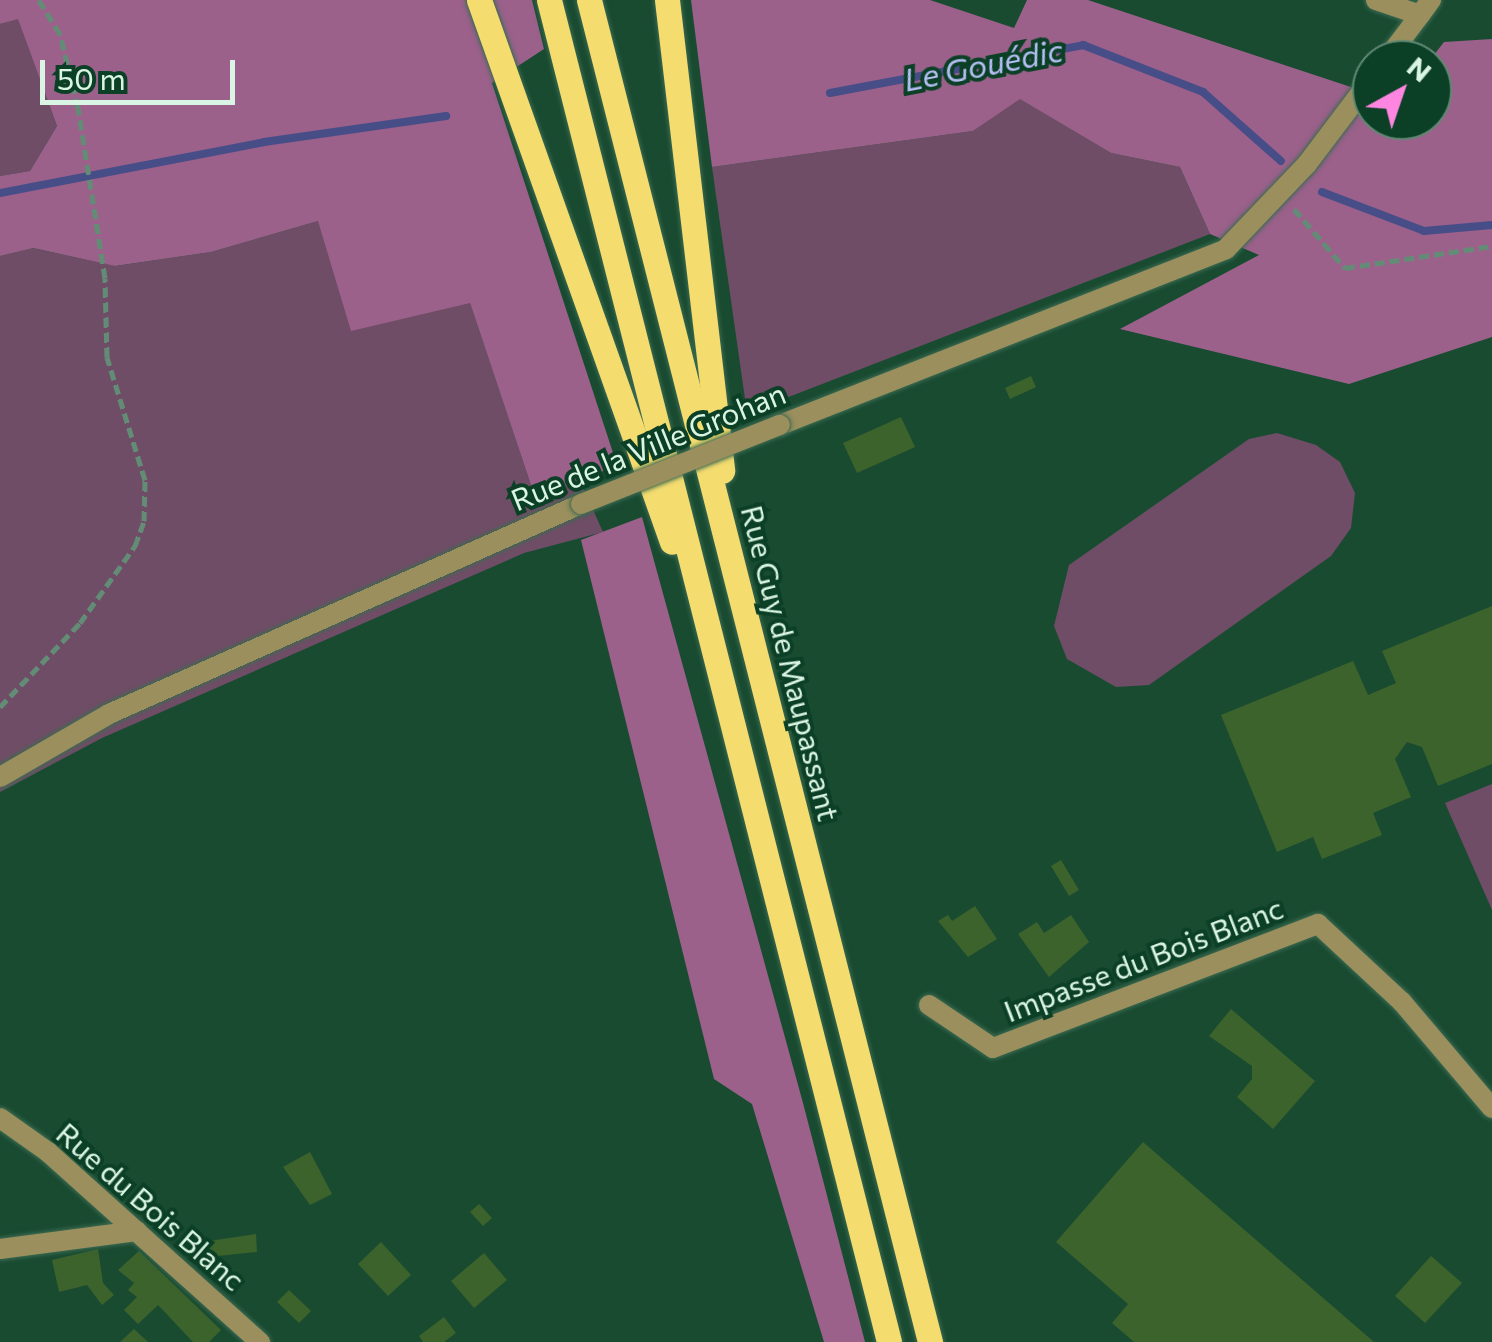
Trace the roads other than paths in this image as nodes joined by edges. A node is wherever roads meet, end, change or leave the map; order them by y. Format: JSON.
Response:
{"nodes":[{"id":1,"x":478,"y":0,"type":"edge"},
{"id":2,"x":550,"y":0,"type":"edge"},
{"id":3,"x":589,"y":0,"type":"edge"},
{"id":4,"x":667,"y":0,"type":"edge"},
{"id":5,"x":1376,"y":0,"type":"edge"},
{"id":6,"x":1426,"y":8,"type":"edge"},
{"id":7,"x":1401,"y":40,"type":"edge"},
{"id":8,"x":1352,"y":104,"type":"edge"},
{"id":9,"x":732,"y":565,"type":"junction"},
{"id":10,"x":722,"y":684,"type":"junction"},
{"id":11,"x":0,"y":777,"type":"edge"},
{"id":12,"x":928,"y":1005,"type":"dead end"},
{"id":13,"x":1492,"y":1108,"type":"edge"},
{"id":14,"x":0,"y":1118,"type":"edge"},
{"id":15,"x":137,"y":1231,"type":"junction"},
{"id":16,"x":0,"y":1249,"type":"edge"},
{"id":17,"x":260,"y":1342,"type":"edge"},
{"id":18,"x":889,"y":1342,"type":"edge"},
{"id":19,"x":930,"y":1342,"type":"edge"}],
"edges":[{"from":1,"to":10,"type":"main road"},
{"from":2,"to":10,"type":"main road"},
{"from":3,"to":9,"type":"main road","name":"Rue Guy de Maupassant"},
{"from":4,"to":9,"type":"main road"},
{"from":5,"to":6,"type":"street"},
{"from":6,"to":7,"type":"street"},
{"from":8,"to":11,"type":"street","name":"Rue de la Ville Grohan","bridge":true},
{"from":9,"to":19,"type":"main road","name":"Rue Guy de Maupassant"},
{"from":10,"to":18,"type":"main road"},
{"from":12,"to":13,"type":"street","name":"Impasse du Bois Blanc"},
{"from":14,"to":15,"type":"street","name":"Rue du Bois Blanc"},
{"from":15,"to":16,"type":"street"},
{"from":15,"to":17,"type":"street","name":"Rue du Bois Blanc"}]}
